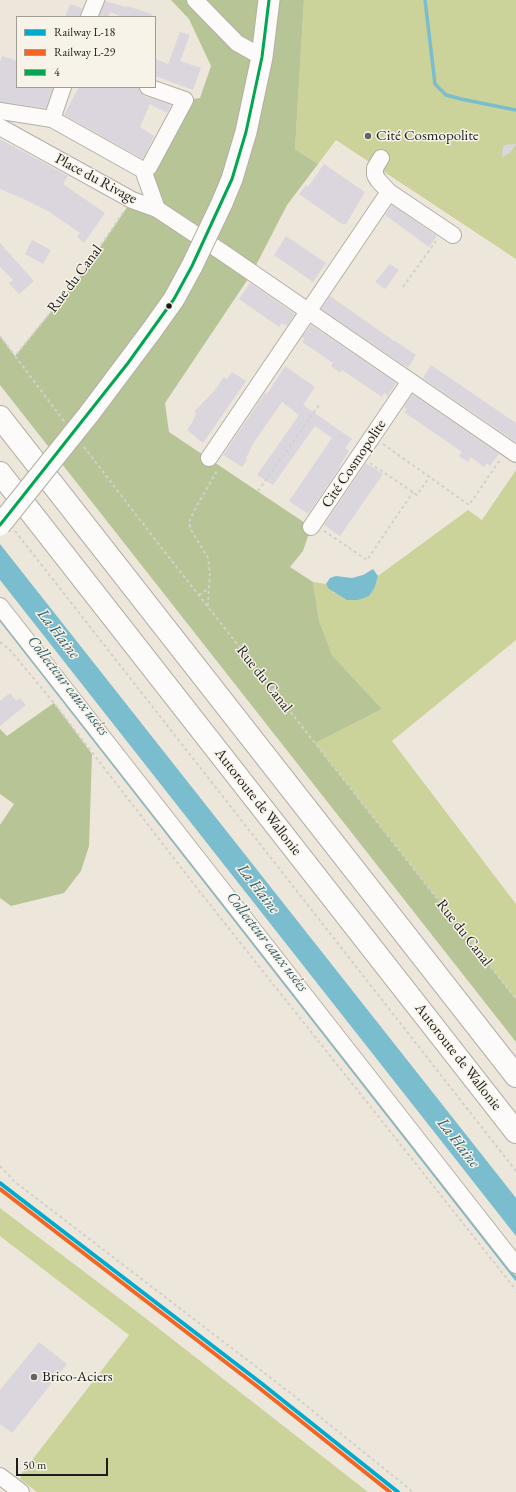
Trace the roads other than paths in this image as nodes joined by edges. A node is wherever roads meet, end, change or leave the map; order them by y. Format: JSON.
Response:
{"nodes":[{"id":1,"x":96,"y":0,"type":"edge"},
{"id":2,"x":194,"y":0,"type":"edge"},
{"id":3,"x":269,"y":0,"type":"edge"},
{"id":4,"x":89,"y":16,"type":"edge"},
{"id":5,"x":262,"y":57,"type":"junction"},
{"id":6,"x":63,"y":88,"type":"edge"},
{"id":7,"x":151,"y":88,"type":"edge"},
{"id":8,"x":0,"y":111,"type":"edge"},
{"id":9,"x":52,"y":119,"type":"junction"},
{"id":10,"x":0,"y":127,"type":"edge"},
{"id":11,"x":381,"y":158,"type":"dead end"},
{"id":12,"x":146,"y":168,"type":"junction"},
{"id":13,"x":389,"y":192,"type":"junction"},
{"id":14,"x":157,"y":209,"type":"junction"},
{"id":15,"x":448,"y":232,"type":"road end"},
{"id":16,"x":308,"y":311,"type":"junction"},
{"id":17,"x":410,"y":381,"type":"junction"},
{"id":18,"x":0,"y":417,"type":"edge"},
{"id":19,"x":512,"y":451,"type":"edge"},
{"id":20,"x":215,"y":462,"type":"road end"},
{"id":21,"x":0,"y":473,"type":"edge"},
{"id":22,"x":312,"y":526,"type":"road end"},
{"id":23,"x":7,"y":527,"type":"edge"},
{"id":24,"x":0,"y":606,"type":"edge"},
{"id":25,"x":516,"y":1076,"type":"edge"},
{"id":26,"x":516,"y":1132,"type":"edge"},
{"id":27,"x":516,"y":1265,"type":"edge"},
{"id":28,"x":0,"y":1476,"type":"edge"},
{"id":29,"x":20,"y":1492,"type":"edge"}],
"edges":[{"from":1,"to":4,"type":"street"},
{"from":2,"to":5,"type":"street"},
{"from":3,"to":5,"type":"main road"},
{"from":5,"to":23,"type":"main road","bridge":true},
{"from":6,"to":9,"type":"street"},
{"from":7,"to":12,"type":"street"},
{"from":8,"to":9,"type":"street","name":"Place du Rivage"},
{"from":9,"to":12,"type":"street","name":"Place du Rivage"},
{"from":10,"to":14,"type":"street","name":"Place du Rivage"},
{"from":11,"to":13,"type":"street"},
{"from":12,"to":14,"type":"street","name":"Place du Rivage"},
{"from":13,"to":15,"type":"street"},
{"from":13,"to":16,"type":"street"},
{"from":14,"to":16,"type":"street"},
{"from":16,"to":17,"type":"street"},
{"from":16,"to":20,"type":"street"},
{"from":17,"to":19,"type":"street"},
{"from":17,"to":22,"type":"street","name":"Cité Cosmopolite"},
{"from":18,"to":25,"type":"highway"},
{"from":21,"to":26,"type":"highway","name":"Autoroute de Wallonie"},
{"from":24,"to":27,"type":"street"},
{"from":28,"to":29,"type":"street"}]}
